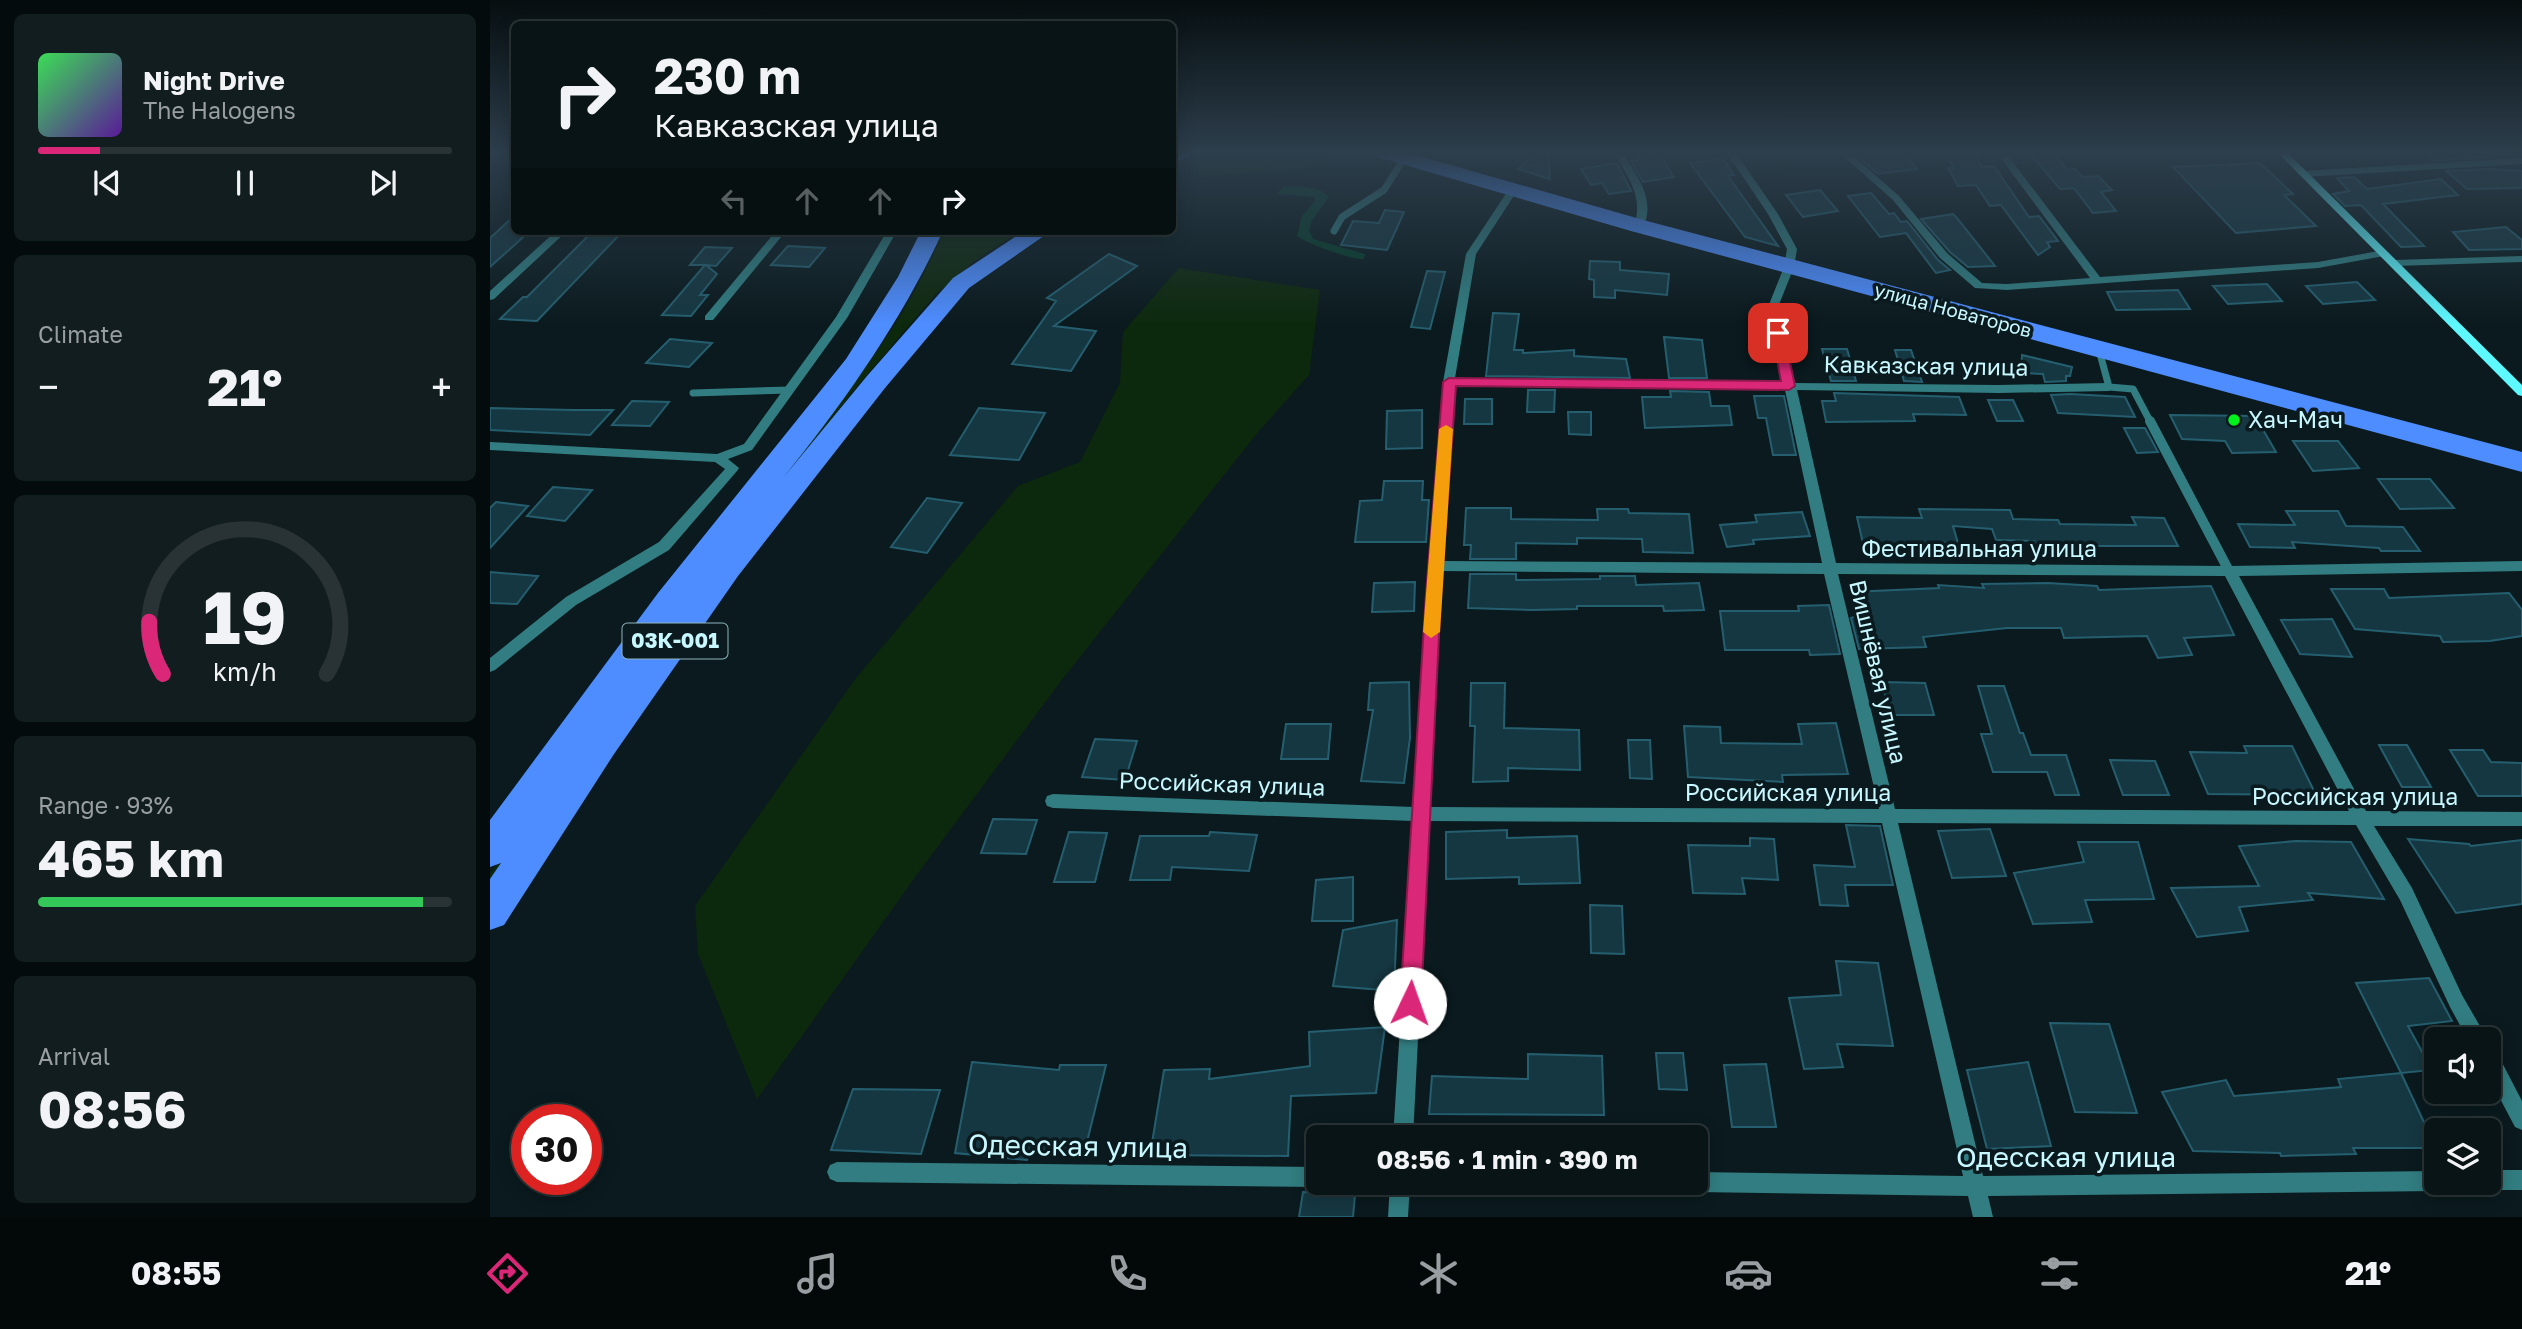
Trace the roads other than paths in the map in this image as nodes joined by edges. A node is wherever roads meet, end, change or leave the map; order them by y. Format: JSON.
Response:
{"nodes":[{"id":1,"x":1353,"y":210,"type":"edge"},
{"id":2,"x":1500,"y":210,"type":"edge"},
{"id":3,"x":1580,"y":210,"type":"edge"},
{"id":4,"x":1645,"y":210,"type":"edge"},
{"id":5,"x":1769,"y":210,"type":"edge"},
{"id":6,"x":1906,"y":210,"type":"edge"},
{"id":7,"x":2044,"y":210,"type":"edge"},
{"id":8,"x":2340,"y":210,"type":"edge"},
{"id":9,"x":1639,"y":226,"type":"junction"},
{"id":10,"x":1334,"y":230,"type":"dead end"},
{"id":11,"x":558,"y":235,"type":"edge"},
{"id":12,"x":778,"y":235,"type":"edge"},
{"id":13,"x":890,"y":235,"type":"edge"},
{"id":14,"x":930,"y":235,"type":"edge"},
{"id":15,"x":1033,"y":235,"type":"edge"},
{"id":16,"x":2384,"y":253,"type":"junction"},
{"id":17,"x":2522,"y":258,"type":"edge"},
{"id":18,"x":2395,"y":263,"type":"junction"},
{"id":19,"x":1789,"y":267,"type":"junction"},
{"id":20,"x":2097,"y":280,"type":"junction"},
{"id":21,"x":490,"y":297,"type":"edge"},
{"id":22,"x":709,"y":318,"type":"dead end"},
{"id":23,"x":2099,"y":350,"type":"junction"},
{"id":24,"x":1449,"y":382,"type":"junction"},
{"id":25,"x":1789,"y":386,"type":"junction"},
{"id":26,"x":2109,"y":387,"type":"junction"},
{"id":27,"x":790,"y":390,"type":"junction"},
{"id":28,"x":2522,"y":391,"type":"edge"},
{"id":29,"x":693,"y":393,"type":"dead end"},
{"id":30,"x":490,"y":446,"type":"edge"},
{"id":31,"x":718,"y":458,"type":"junction"},
{"id":32,"x":2522,"y":462,"type":"edge"},
{"id":33,"x":1435,"y":566,"type":"junction"},
{"id":34,"x":2522,"y":566,"type":"edge"},
{"id":35,"x":1830,"y":569,"type":"junction"},
{"id":36,"x":2230,"y":571,"type":"junction"},
{"id":37,"x":490,"y":666,"type":"edge"},
{"id":38,"x":1054,"y":801,"type":"dead end"},
{"id":39,"x":1420,"y":814,"type":"junction"},
{"id":40,"x":1890,"y":817,"type":"junction"},
{"id":41,"x":2522,"y":819,"type":"edge"},
{"id":42,"x":2362,"y":820,"type":"junction"},
{"id":43,"x":490,"y":850,"type":"edge"},
{"id":44,"x":490,"y":912,"type":"edge"},
{"id":45,"x":2471,"y":1027,"type":"edge"},
{"id":46,"x":2501,"y":1080,"type":"edge"},
{"id":47,"x":2522,"y":1120,"type":"edge"},
{"id":48,"x":1404,"y":1125,"type":"edge"},
{"id":49,"x":837,"y":1172,"type":"dead end"},
{"id":50,"x":1306,"y":1177,"type":"edge"},
{"id":51,"x":2501,"y":1180,"type":"edge"},
{"id":52,"x":2522,"y":1180,"type":"edge"},
{"id":53,"x":2424,"y":1181,"type":"edge"},
{"id":54,"x":1708,"y":1182,"type":"edge"},
{"id":55,"x":1976,"y":1186,"type":"junction"},
{"id":56,"x":1400,"y":1195,"type":"edge"},
{"id":57,"x":1398,"y":1217,"type":"edge"},
{"id":58,"x":1983,"y":1217,"type":"edge"}],
"edges":[{"from":1,"to":10,"type":"lane"},
{"from":2,"to":24,"type":"street"},
{"from":3,"to":9,"type":"main road","name":"улица Новаторов"},
{"from":4,"to":9,"type":"street"},
{"from":5,"to":19,"type":"street","name":"Вишнёвая улица"},
{"from":6,"to":20,"type":"street"},
{"from":7,"to":20,"type":"street"},
{"from":8,"to":16,"type":"main road"},
{"from":9,"to":19,"type":"main road","name":"улица Новаторов"},
{"from":11,"to":21,"type":"street"},
{"from":12,"to":22,"type":"street"},
{"from":13,"to":27,"type":"street"},
{"from":14,"to":43,"type":"main road","number":"03К-001"},
{"from":15,"to":44,"type":"main road","number":"03К-001"},
{"from":16,"to":18,"type":"main road"},
{"from":16,"to":20,"type":"street"},
{"from":17,"to":18,"type":"street"},
{"from":18,"to":28,"type":"main road"},
{"from":19,"to":23,"type":"main road","name":"улица Новаторов"},
{"from":19,"to":25,"type":"street","name":"Вишнёвая улица"},
{"from":23,"to":26,"type":"lane"},
{"from":23,"to":32,"type":"main road","name":"улица Новаторов"},
{"from":24,"to":25,"type":"street","name":"Кавказская улица"},
{"from":24,"to":33,"type":"street"},
{"from":25,"to":26,"type":"street","name":"Кавказская улица"},
{"from":25,"to":35,"type":"street","name":"Вишнёвая улица"},
{"from":26,"to":36,"type":"lane"},
{"from":27,"to":29,"type":"lane"},
{"from":27,"to":31,"type":"street"},
{"from":30,"to":31,"type":"street"},
{"from":31,"to":37,"type":"street"},
{"from":33,"to":35,"type":"street","name":"Фестивальная улица"},
{"from":33,"to":39,"type":"street"},
{"from":34,"to":36,"type":"street","name":"Фестивальная улица"},
{"from":35,"to":36,"type":"street","name":"Фестивальная улица"},
{"from":35,"to":40,"type":"street","name":"Вишнёвая улица"},
{"from":36,"to":42,"type":"street"},
{"from":38,"to":39,"type":"street","name":"Российская улица"},
{"from":39,"to":40,"type":"street","name":"Российская улица"},
{"from":39,"to":48,"type":"street"},
{"from":40,"to":42,"type":"street","name":"Российская улица"},
{"from":40,"to":55,"type":"street","name":"Вишнёвая улица"},
{"from":41,"to":42,"type":"street","name":"Российская улица"},
{"from":42,"to":45,"type":"street"},
{"from":46,"to":47,"type":"street"},
{"from":49,"to":50,"type":"street","name":"Одесская улица"},
{"from":51,"to":52,"type":"street"},
{"from":53,"to":55,"type":"street","name":"Одесская улица"},
{"from":54,"to":55,"type":"street","name":"Одесская улица"},
{"from":55,"to":58,"type":"street","name":"Вишнёвая улица"},
{"from":56,"to":57,"type":"street"}]}
